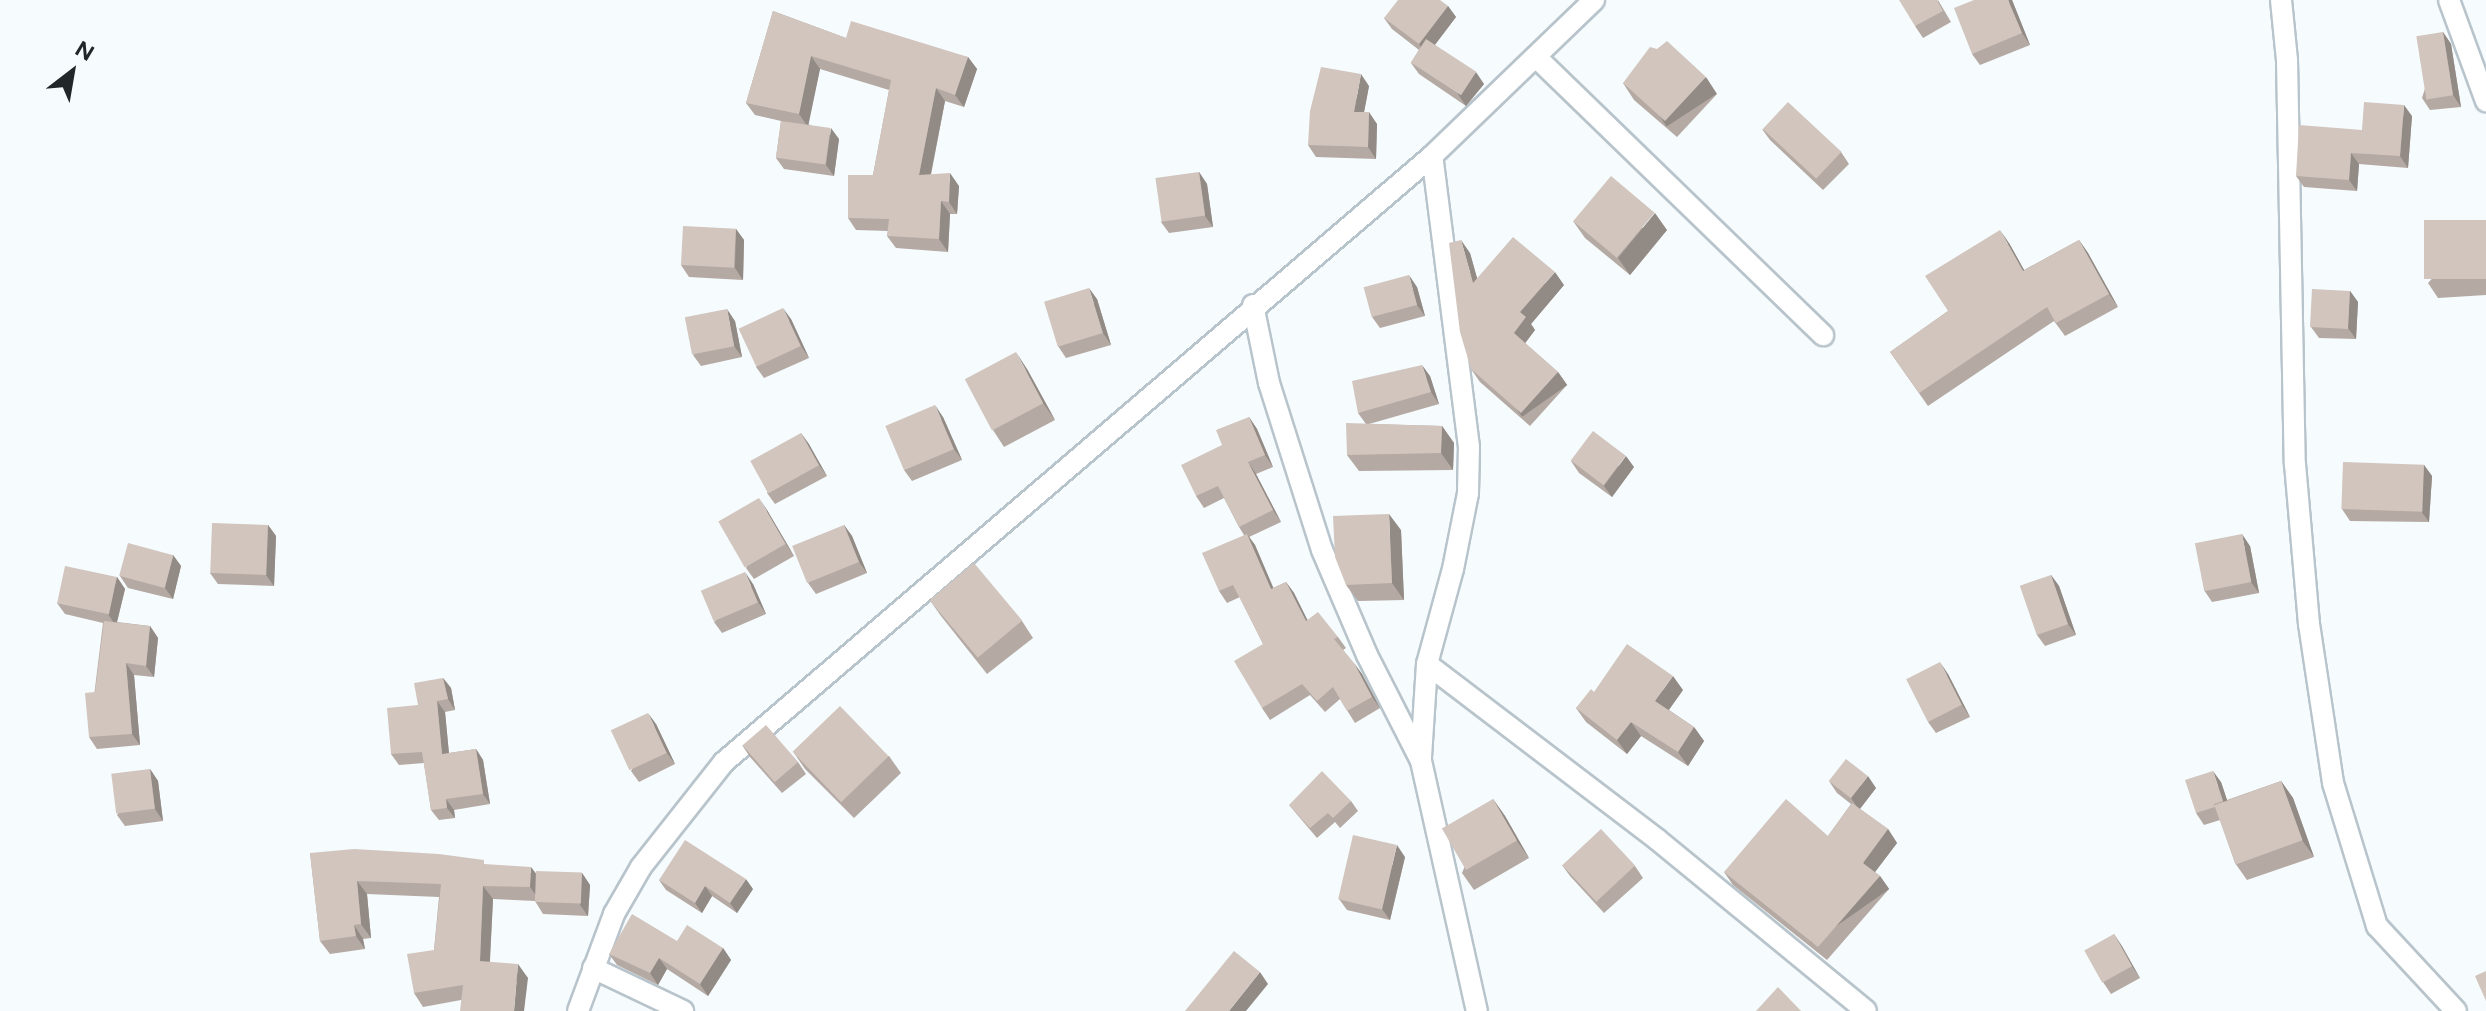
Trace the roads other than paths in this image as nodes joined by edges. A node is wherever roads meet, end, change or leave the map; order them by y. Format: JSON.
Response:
{"nodes":[{"id":1,"x":1594,"y":0,"type":"edge"},
{"id":2,"x":2281,"y":0,"type":"edge"},
{"id":3,"x":2449,"y":0,"type":"edge"},
{"id":4,"x":1536,"y":57,"type":"junction"},
{"id":5,"x":2486,"y":101,"type":"edge"},
{"id":6,"x":1432,"y":156,"type":"junction"},
{"id":7,"x":1253,"y":305,"type":"junction"},
{"id":8,"x":1823,"y":335,"type":"dead end"},
{"id":9,"x":1427,"y":664,"type":"junction"},
{"id":10,"x":1421,"y":761,"type":"junction"},
{"id":11,"x":593,"y":968,"type":"junction"},
{"id":12,"x":578,"y":1011,"type":"edge"},
{"id":13,"x":683,"y":1011,"type":"edge"},
{"id":14,"x":1477,"y":1011,"type":"edge"},
{"id":15,"x":1866,"y":1011,"type":"edge"},
{"id":16,"x":2456,"y":1011,"type":"edge"}],
"edges":[{"from":1,"to":4,"type":"street"},
{"from":2,"to":16,"type":"street"},
{"from":3,"to":5,"type":"street"},
{"from":4,"to":6,"type":"street"},
{"from":4,"to":8,"type":"street"},
{"from":6,"to":7,"type":"street"},
{"from":6,"to":9,"type":"street"},
{"from":7,"to":10,"type":"street"},
{"from":7,"to":11,"type":"street"},
{"from":9,"to":10,"type":"street"},
{"from":9,"to":15,"type":"street"},
{"from":10,"to":14,"type":"street"},
{"from":11,"to":12,"type":"street"},
{"from":11,"to":13,"type":"street"}]}
